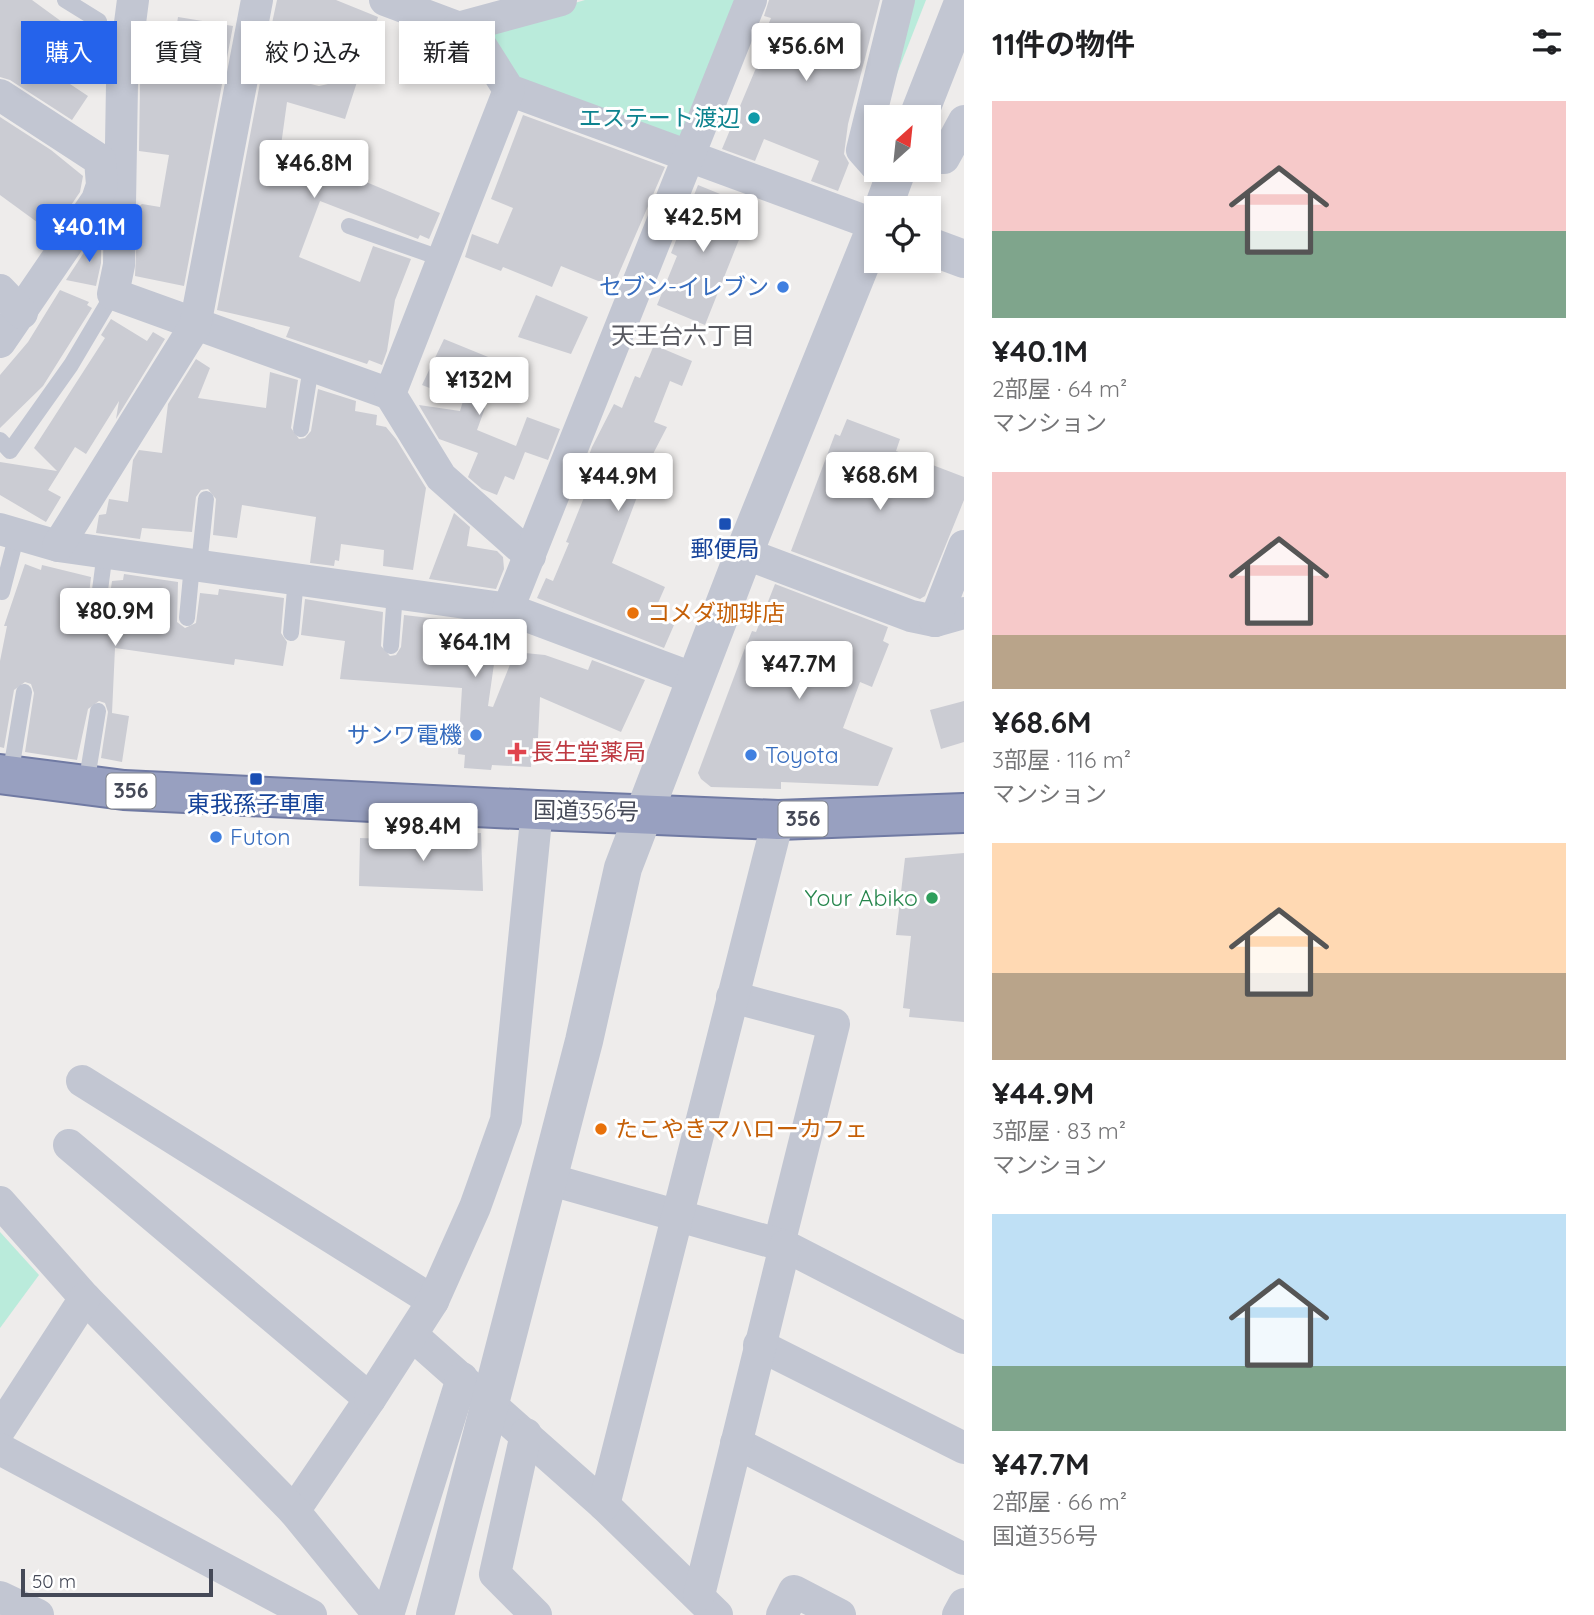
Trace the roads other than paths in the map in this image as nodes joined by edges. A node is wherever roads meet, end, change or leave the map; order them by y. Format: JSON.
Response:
{"nodes":[{"id":1,"x":65,"y":0,"type":"edge"},
{"id":2,"x":133,"y":0,"type":"edge"},
{"id":3,"x":257,"y":0,"type":"edge"},
{"id":4,"x":385,"y":0,"type":"edge"},
{"id":5,"x":561,"y":0,"type":"edge"},
{"id":6,"x":751,"y":0,"type":"edge"},
{"id":7,"x":899,"y":0,"type":"edge"},
{"id":8,"x":964,"y":0,"type":"edge"},
{"id":9,"x":444,"y":16,"type":"edge"},
{"id":10,"x":97,"y":21,"type":"edge"},
{"id":11,"x":253,"y":21,"type":"edge"},
{"id":12,"x":242,"y":84,"type":"edge"},
{"id":13,"x":509,"y":90,"type":"junction"},
{"id":14,"x":0,"y":94,"type":"edge"},
{"id":15,"x":872,"y":105,"type":"edge"},
{"id":16,"x":923,"y":105,"type":"edge"},
{"id":17,"x":964,"y":121,"type":"edge"},
{"id":18,"x":688,"y":157,"type":"junction"},
{"id":19,"x":942,"y":157,"type":"edge"},
{"id":20,"x":864,"y":220,"type":"edge"},
{"id":21,"x":349,"y":226,"type":"dead end"},
{"id":22,"x":941,"y":250,"type":"edge"},
{"id":23,"x":864,"y":257,"type":"edge"},
{"id":24,"x":443,"y":259,"type":"junction"},
{"id":25,"x":964,"y":259,"type":"edge"},
{"id":26,"x":0,"y":290,"type":"edge"},
{"id":27,"x":113,"y":294,"type":"junction"},
{"id":28,"x":22,"y":313,"type":"junction"},
{"id":29,"x":195,"y":326,"type":"junction"},
{"id":30,"x":0,"y":342,"type":"edge"},
{"id":31,"x":311,"y":366,"type":"junction"},
{"id":32,"x":390,"y":394,"type":"junction"},
{"id":33,"x":301,"y":429,"type":"dead end"},
{"id":34,"x":0,"y":440,"type":"edge"},
{"id":35,"x":206,"y":499,"type":"dead end"},
{"id":36,"x":9,"y":531,"type":"edge"},
{"id":37,"x":58,"y":546,"type":"junction"},
{"id":38,"x":964,"y":546,"type":"edge"},
{"id":39,"x":105,"y":552,"type":"junction"},
{"id":40,"x":744,"y":553,"type":"junction"},
{"id":41,"x":530,"y":556,"type":"junction"},
{"id":42,"x":195,"y":565,"type":"junction"},
{"id":43,"x":296,"y":579,"type":"junction"},
{"id":44,"x":2,"y":592,"type":"dead end"},
{"id":45,"x":394,"y":593,"type":"junction"},
{"id":46,"x":508,"y":609,"type":"junction"},
{"id":47,"x":97,"y":613,"type":"dead end"},
{"id":48,"x":949,"y":617,"type":"edge"},
{"id":49,"x":187,"y":618,"type":"dead end"},
{"id":50,"x":291,"y":633,"type":"dead end"},
{"id":51,"x":391,"y":646,"type":"dead end"},
{"id":52,"x":695,"y":679,"type":"junction"},
{"id":53,"x":24,"y":692,"type":"dead end"},
{"id":54,"x":97,"y":711,"type":"dead end"},
{"id":55,"x":5,"y":775,"type":"edge"},
{"id":56,"x":86,"y":786,"type":"junction"},
{"id":57,"x":537,"y":810,"type":"junction"},
{"id":58,"x":643,"y":812,"type":"junction"},
{"id":59,"x":964,"y":813,"type":"edge"},
{"id":60,"x":778,"y":820,"type":"junction"},
{"id":61,"x":732,"y":997,"type":"junction"},
{"id":62,"x":82,"y":1081,"type":"dead end"},
{"id":63,"x":69,"y":1145,"type":"dead end"},
{"id":64,"x":548,"y":1179,"type":"junction"},
{"id":65,"x":0,"y":1202,"type":"edge"},
{"id":66,"x":676,"y":1215,"type":"junction"},
{"id":67,"x":782,"y":1245,"type":"junction"},
{"id":68,"x":85,"y":1298,"type":"junction"},
{"id":69,"x":433,"y":1301,"type":"junction"},
{"id":70,"x":412,"y":1335,"type":"junction"},
{"id":71,"x":964,"y":1338,"type":"edge"},
{"id":72,"x":759,"y":1345,"type":"junction"},
{"id":73,"x":476,"y":1390,"type":"junction"},
{"id":74,"x":370,"y":1399,"type":"junction"},
{"id":75,"x":0,"y":1429,"type":"edge"},
{"id":76,"x":526,"y":1434,"type":"junction"},
{"id":77,"x":736,"y":1443,"type":"junction"},
{"id":78,"x":964,"y":1448,"type":"edge"},
{"id":79,"x":0,"y":1449,"type":"edge"},
{"id":80,"x":604,"y":1505,"type":"junction"},
{"id":81,"x":293,"y":1511,"type":"junction"},
{"id":82,"x":964,"y":1559,"type":"edge"},
{"id":83,"x":0,"y":1597,"type":"edge"},
{"id":84,"x":964,"y":1604,"type":"edge"},
{"id":85,"x":708,"y":1605,"type":"edge"},
{"id":86,"x":38,"y":1615,"type":"edge"},
{"id":87,"x":311,"y":1615,"type":"edge"},
{"id":88,"x":379,"y":1615,"type":"edge"},
{"id":89,"x":388,"y":1615,"type":"edge"},
{"id":90,"x":435,"y":1615,"type":"edge"},
{"id":91,"x":536,"y":1615,"type":"edge"},
{"id":92,"x":782,"y":1615,"type":"edge"},
{"id":93,"x":840,"y":1615,"type":"edge"},
{"id":94,"x":958,"y":1615,"type":"edge"}],
"edges":[{"from":1,"to":10,"type":"lane"},
{"from":2,"to":27,"type":"street"},
{"from":3,"to":11,"type":"street"},
{"from":4,"to":9,"type":"street"},
{"from":5,"to":9,"type":"street"},
{"from":6,"to":18,"type":"street"},
{"from":7,"to":15,"type":"street"},
{"from":8,"to":16,"type":"street"},
{"from":9,"to":13,"type":"street"},
{"from":12,"to":29,"type":"street"},
{"from":13,"to":18,"type":"street"},
{"from":13,"to":24,"type":"street"},
{"from":14,"to":28,"type":"street"},
{"from":17,"to":19,"type":"street"},
{"from":18,"to":20,"type":"street"},
{"from":18,"to":41,"type":"street"},
{"from":21,"to":24,"type":"lane"},
{"from":22,"to":25,"type":"street"},
{"from":23,"to":40,"type":"street"},
{"from":24,"to":32,"type":"street"},
{"from":26,"to":28,"type":"street"},
{"from":27,"to":29,"type":"street"},
{"from":27,"to":34,"type":"lane"},
{"from":28,"to":30,"type":"street"},
{"from":29,"to":31,"type":"street"},
{"from":29,"to":37,"type":"street"},
{"from":31,"to":32,"type":"street"},
{"from":31,"to":33,"type":"lane"},
{"from":32,"to":41,"type":"street"},
{"from":35,"to":42,"type":"lane"},
{"from":36,"to":37,"type":"street"},
{"from":36,"to":44,"type":"lane"},
{"from":37,"to":39,"type":"street"},
{"from":38,"to":48,"type":"street"},
{"from":39,"to":42,"type":"street"},
{"from":39,"to":47,"type":"lane"},
{"from":40,"to":48,"type":"street"},
{"from":40,"to":52,"type":"street"},
{"from":41,"to":46,"type":"street"},
{"from":42,"to":43,"type":"street"},
{"from":42,"to":49,"type":"lane"},
{"from":43,"to":45,"type":"street"},
{"from":43,"to":50,"type":"lane"},
{"from":45,"to":46,"type":"street"},
{"from":45,"to":51,"type":"lane"},
{"from":46,"to":52,"type":"street"},
{"from":52,"to":58,"type":"street"},
{"from":53,"to":55,"type":"lane"},
{"from":54,"to":56,"type":"lane"},
{"from":55,"to":56,"type":"highway","name":"国道356号","number":"356"},
{"from":56,"to":57,"type":"highway","name":"国道356号","number":"356"},
{"from":57,"to":58,"type":"highway","name":"国道356号","number":"356"},
{"from":57,"to":69,"type":"street"},
{"from":58,"to":60,"type":"highway","name":"国道356号","number":"356"},
{"from":58,"to":64,"type":"street"},
{"from":59,"to":60,"type":"highway","name":"国道356号","number":"356"},
{"from":60,"to":61,"type":"street"},
{"from":61,"to":66,"type":"street"},
{"from":61,"to":67,"type":"street"},
{"from":62,"to":69,"type":"street"},
{"from":63,"to":74,"type":"street"},
{"from":64,"to":66,"type":"street"},
{"from":64,"to":73,"type":"street"},
{"from":65,"to":68,"type":"street"},
{"from":66,"to":67,"type":"street"},
{"from":66,"to":80,"type":"street"},
{"from":67,"to":71,"type":"street"},
{"from":67,"to":72,"type":"street"},
{"from":68,"to":75,"type":"street"},
{"from":68,"to":81,"type":"street"},
{"from":69,"to":70,"type":"street"},
{"from":70,"to":73,"type":"street"},
{"from":70,"to":74,"type":"street"},
{"from":72,"to":77,"type":"street"},
{"from":72,"to":78,"type":"street"},
{"from":73,"to":76,"type":"street"},
{"from":73,"to":89,"type":"street"},
{"from":73,"to":90,"type":"street"},
{"from":74,"to":81,"type":"street"},
{"from":76,"to":80,"type":"street"},
{"from":76,"to":91,"type":"street"},
{"from":77,"to":82,"type":"street"},
{"from":77,"to":85,"type":"street"},
{"from":79,"to":87,"type":"street"},
{"from":80,"to":85,"type":"street"},
{"from":81,"to":88,"type":"street"},
{"from":83,"to":86,"type":"street"},
{"from":84,"to":94,"type":"street"},
{"from":92,"to":93,"type":"street"}]}
